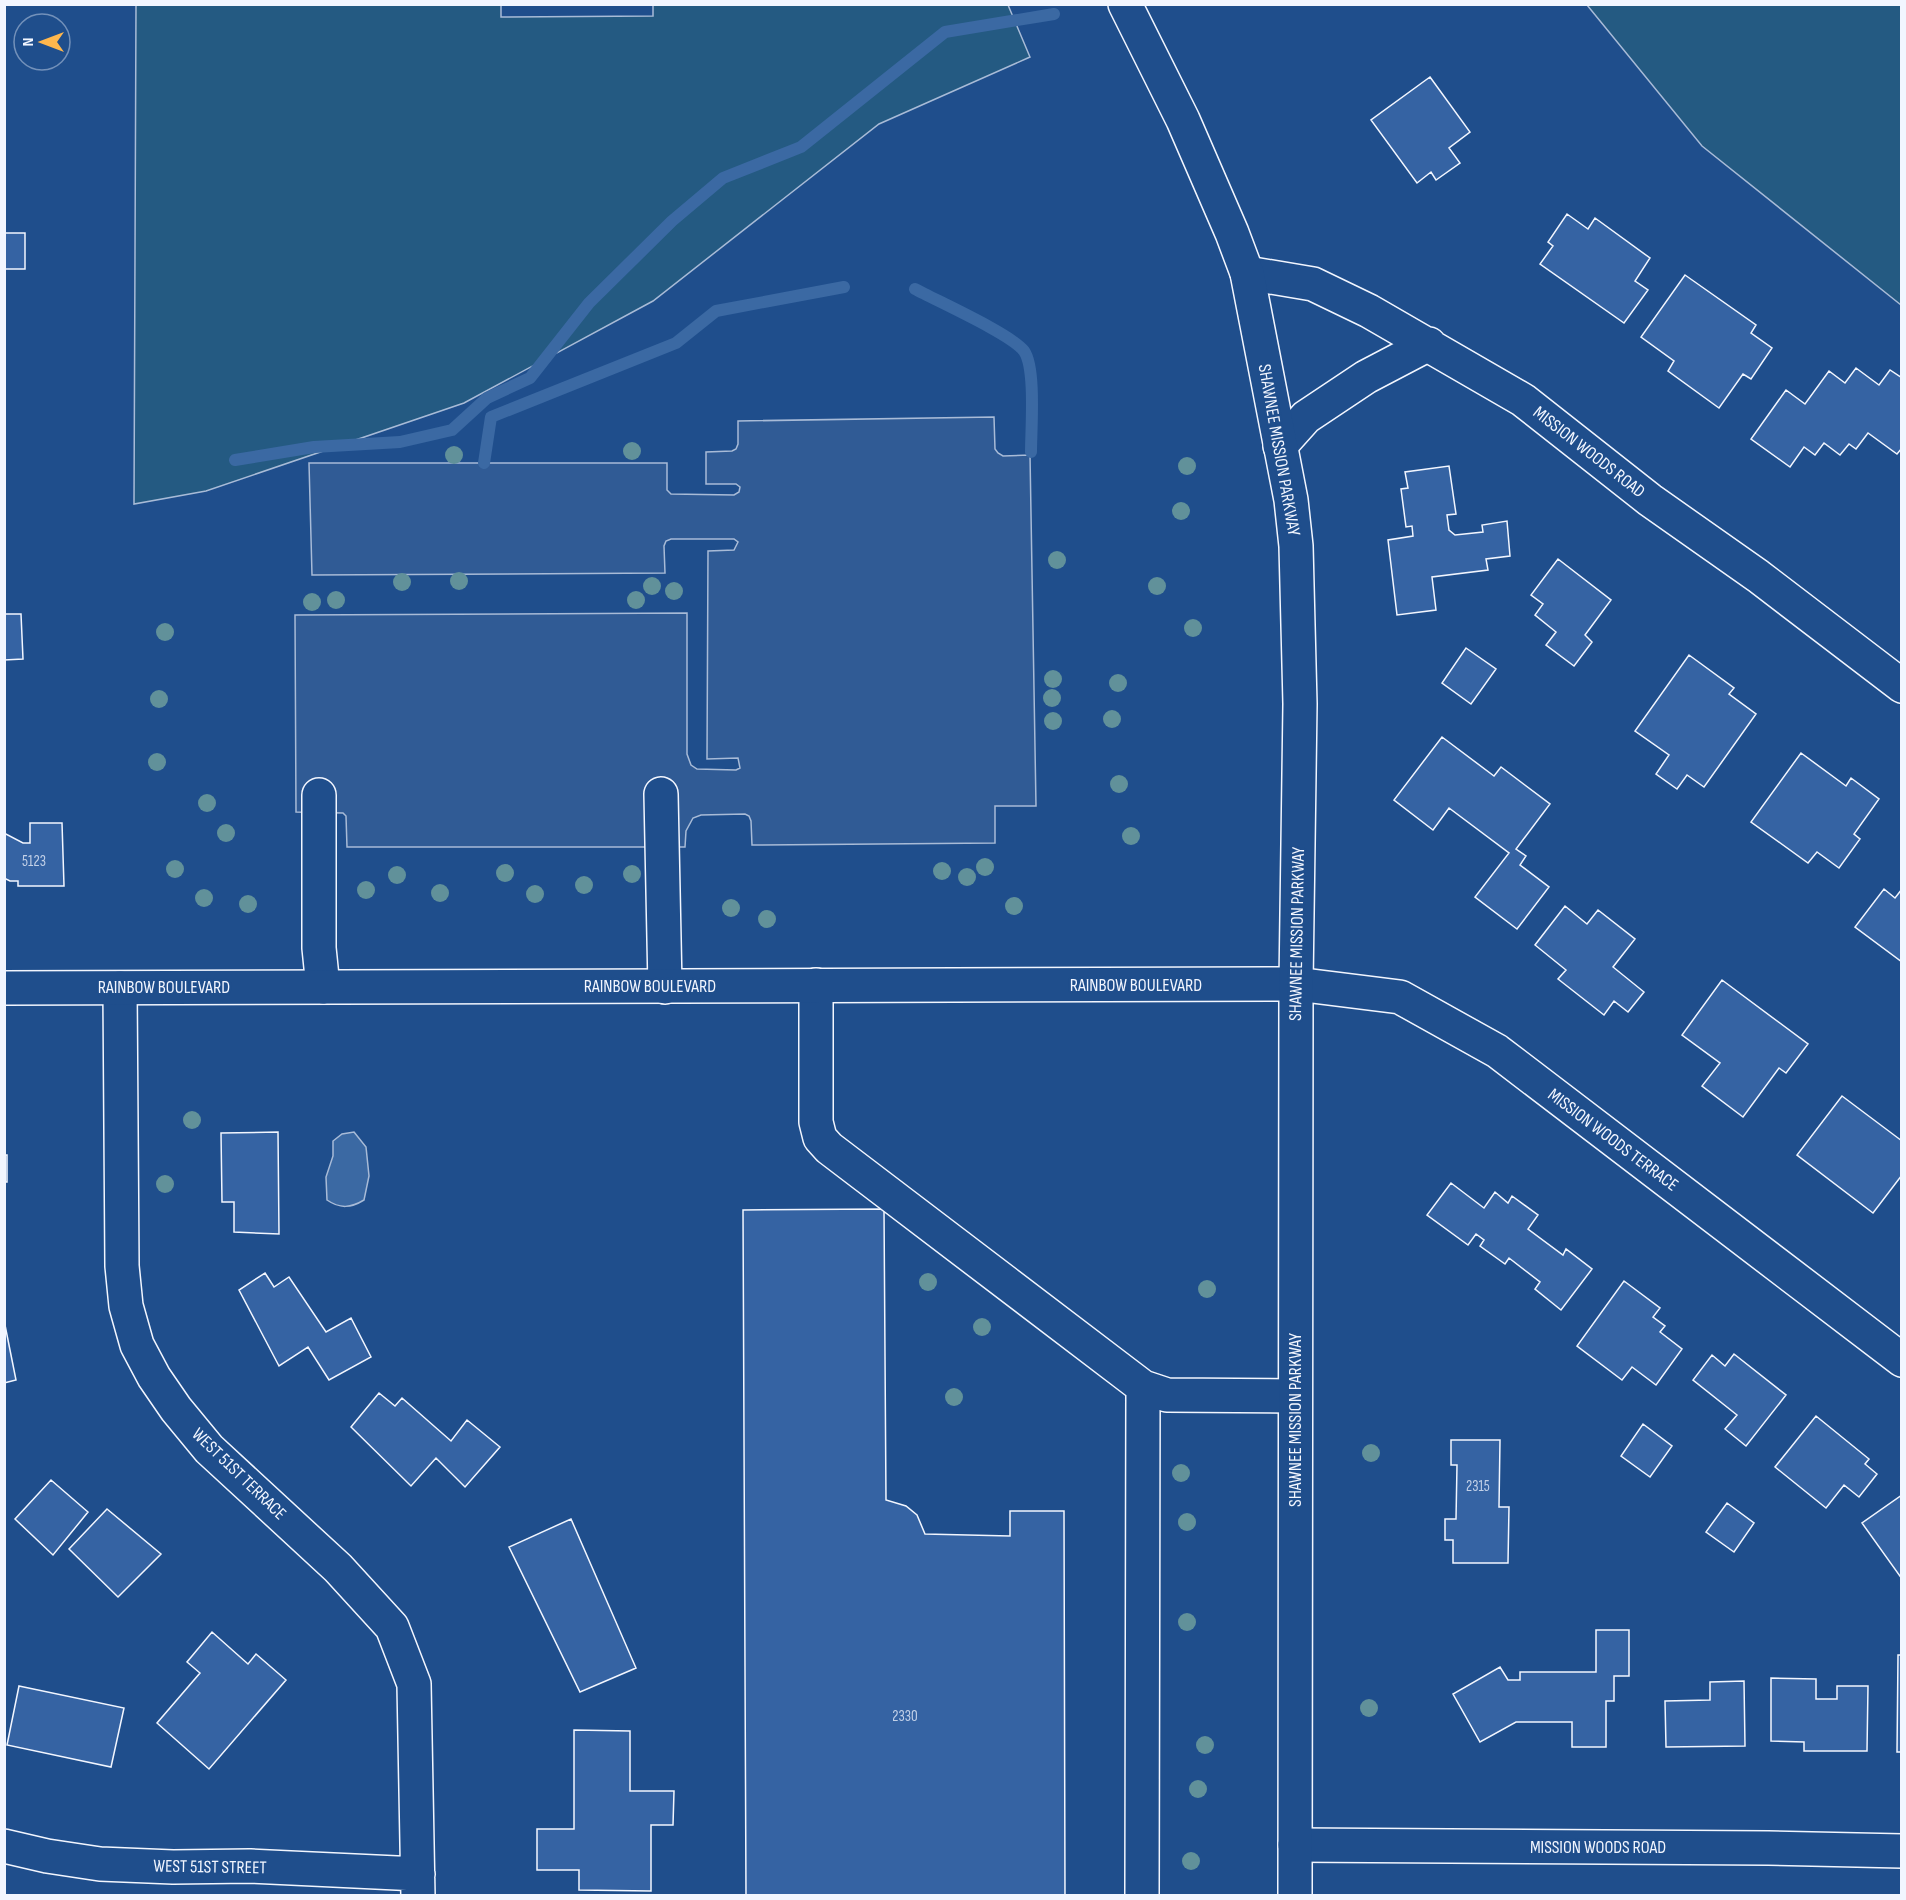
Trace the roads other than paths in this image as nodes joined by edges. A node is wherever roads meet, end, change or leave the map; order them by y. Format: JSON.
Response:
{"nodes":[{"id":1,"x":1125,"y":4,"type":"edge"},
{"id":2,"x":1247,"y":273,"type":"junction"},
{"id":3,"x":1429,"y":344,"type":"junction"},
{"id":4,"x":1280,"y":446,"type":"junction"},
{"id":5,"x":1902,"y":687,"type":"edge"},
{"id":6,"x":661,"y":794,"type":"dead end"},
{"id":7,"x":319,"y":795,"type":"dead end"},
{"id":8,"x":1296,"y":984,"type":"junction"},
{"id":9,"x":816,"y":986,"type":"junction"},
{"id":10,"x":323,"y":987,"type":"junction"},
{"id":11,"x":665,"y":987,"type":"junction"},
{"id":12,"x":4,"y":988,"type":"edge"},
{"id":13,"x":120,"y":988,"type":"junction"},
{"id":14,"x":1902,"y":1360,"type":"edge"},
{"id":15,"x":1143,"y":1387,"type":"junction"},
{"id":16,"x":1294,"y":1396,"type":"junction"},
{"id":17,"x":1294,"y":1845,"type":"junction"},
{"id":18,"x":4,"y":1846,"type":"edge"},
{"id":19,"x":1902,"y":1851,"type":"edge"},
{"id":20,"x":418,"y":1885,"type":"edge"},
{"id":21,"x":1142,"y":1896,"type":"edge"},
{"id":22,"x":1295,"y":1896,"type":"edge"}],
"edges":[{"from":1,"to":2,"type":"main road","name":"SHAWNEE MISSION PARKWAY"},
{"from":2,"to":3,"type":"main road","name":"MISSION WOODS ROAD"},
{"from":2,"to":4,"type":"main road","name":"SHAWNEE MISSION PARKWAY"},
{"from":3,"to":4,"type":"main road"},
{"from":3,"to":5,"type":"main road","name":"MISSION WOODS ROAD"},
{"from":4,"to":8,"type":"main road","name":"SHAWNEE MISSION PARKWAY"},
{"from":6,"to":11,"type":"main road"},
{"from":7,"to":10,"type":"main road"},
{"from":8,"to":9,"type":"main road","name":"RAINBOW BOULEVARD"},
{"from":8,"to":14,"type":"main road","name":"MISSION WOODS TERRACE"},
{"from":8,"to":16,"type":"main road","name":"SHAWNEE MISSION PARKWAY"},
{"from":9,"to":11,"type":"main road","name":"RAINBOW BOULEVARD"},
{"from":9,"to":15,"type":"main road"},
{"from":10,"to":11,"type":"main road","name":"RAINBOW BOULEVARD"},
{"from":10,"to":13,"type":"main road","name":"RAINBOW BOULEVARD"},
{"from":12,"to":13,"type":"main road","name":"RAINBOW BOULEVARD"},
{"from":13,"to":20,"type":"main road","name":"WEST 51ST TERRACE"},
{"from":15,"to":16,"type":"main road"},
{"from":15,"to":21,"type":"main road"},
{"from":16,"to":17,"type":"main road","name":"SHAWNEE MISSION PARKWAY"},
{"from":17,"to":19,"type":"main road","name":"MISSION WOODS ROAD"},
{"from":17,"to":22,"type":"main road","name":"SHAWNEE MISSION PARKWAY"},
{"from":18,"to":20,"type":"main road","name":"WEST 51ST STREET"}]}
